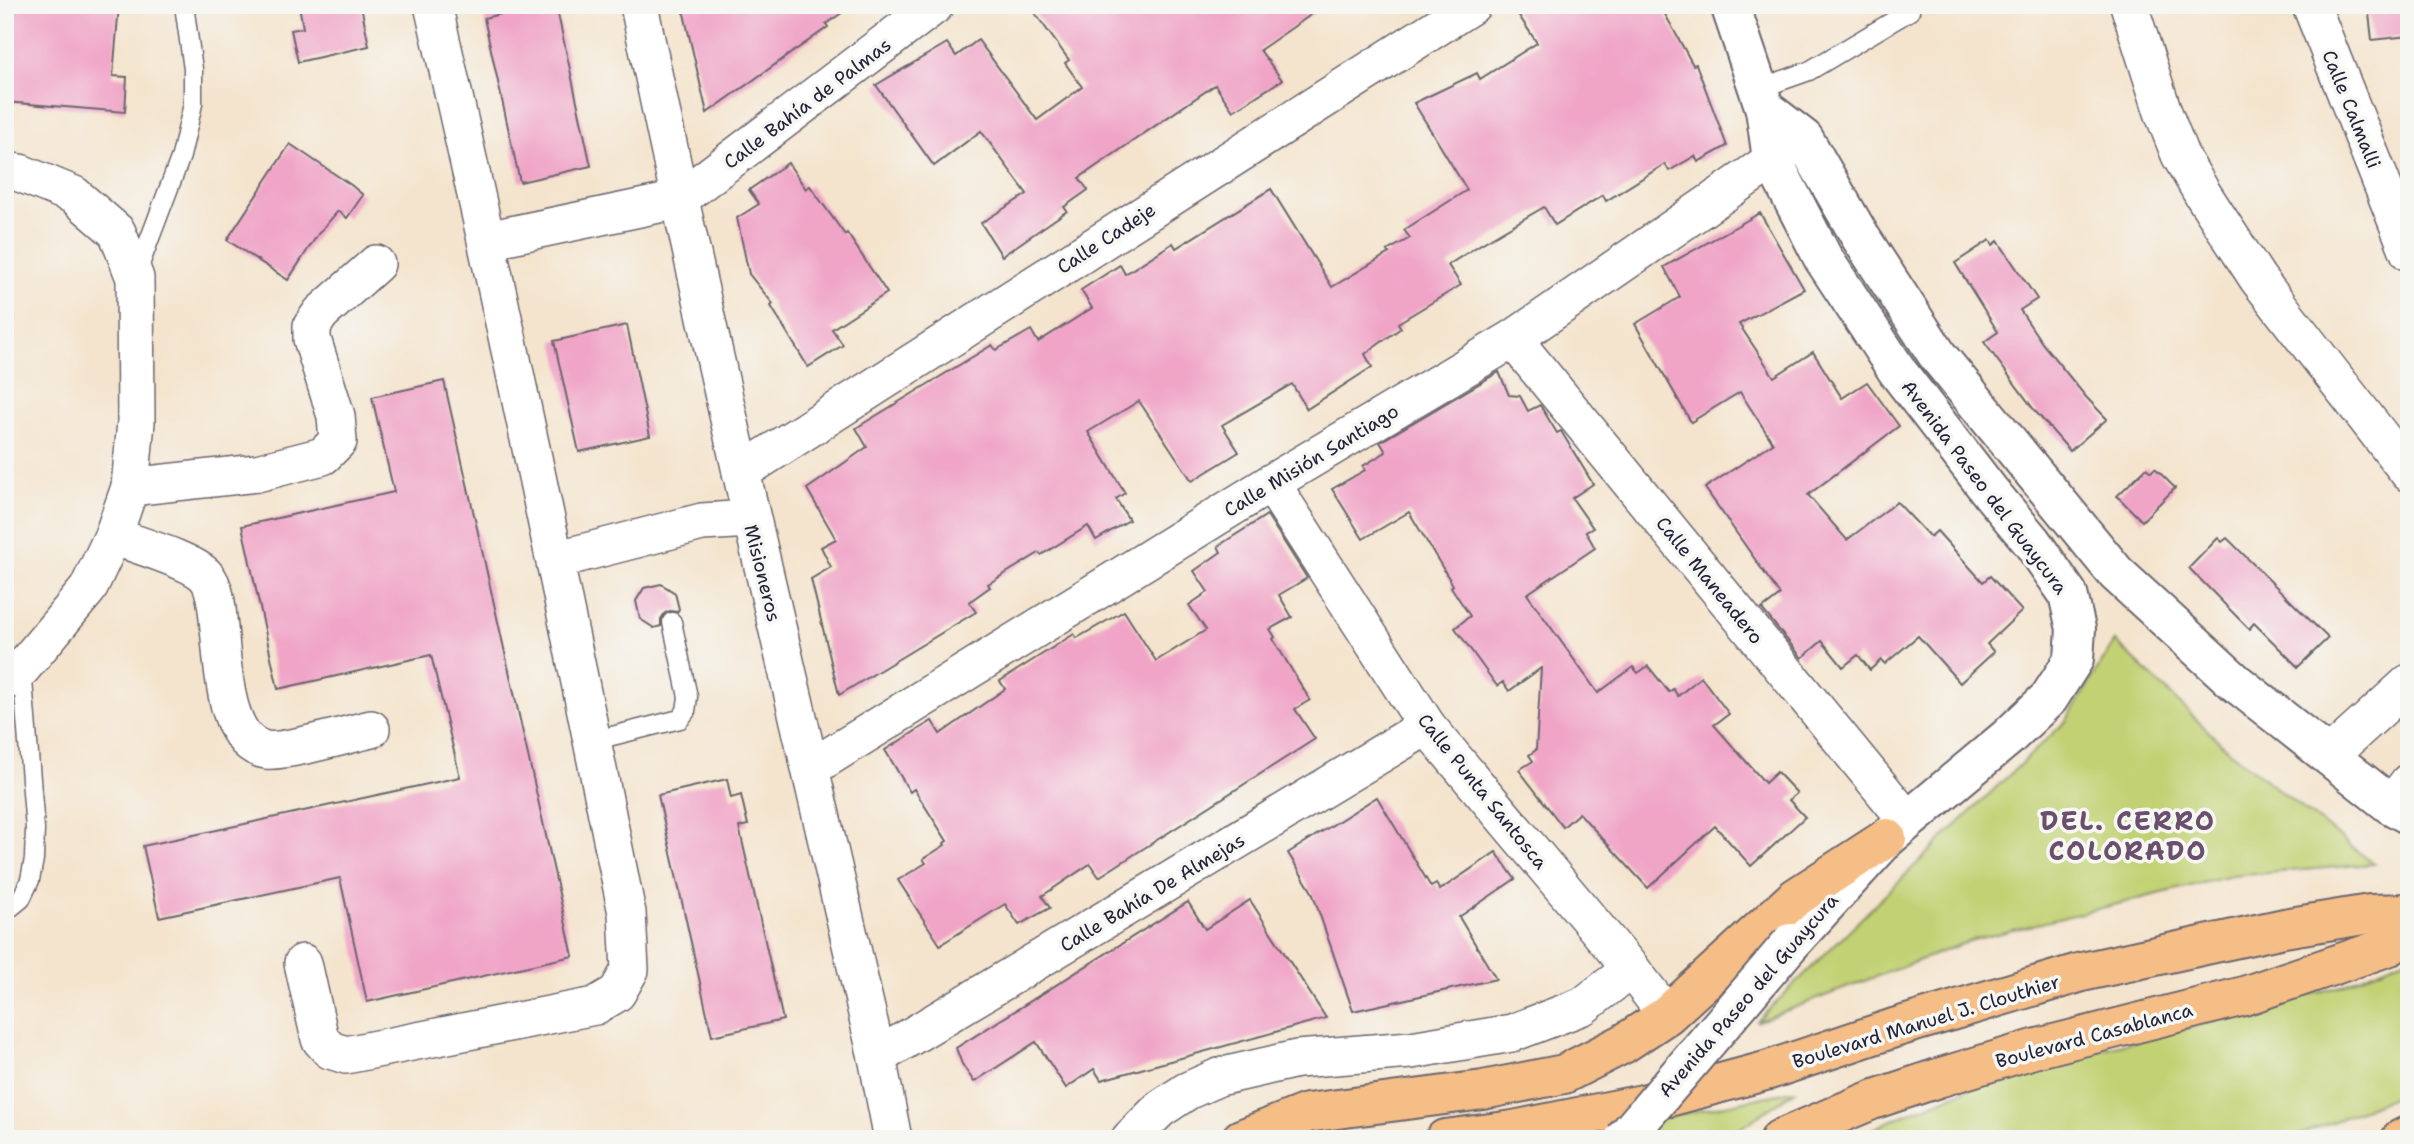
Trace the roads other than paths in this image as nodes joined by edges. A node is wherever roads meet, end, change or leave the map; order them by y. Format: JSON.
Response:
{"nodes":[{"id":1,"x":184,"y":5,"type":"edge"},
{"id":2,"x":433,"y":5,"type":"edge"},
{"id":3,"x":639,"y":5,"type":"edge"},
{"id":4,"x":935,"y":5,"type":"edge"},
{"id":5,"x":1472,"y":5,"type":"edge"},
{"id":6,"x":1730,"y":5,"type":"edge"},
{"id":7,"x":2129,"y":5,"type":"edge"},
{"id":8,"x":2311,"y":5,"type":"edge"},
{"id":9,"x":1910,"y":10,"type":"dead end"},
{"id":10,"x":1761,"y":99,"type":"junction"},
{"id":11,"x":1804,"y":139,"type":"junction"},
{"id":12,"x":1772,"y":159,"type":"junction"},
{"id":13,"x":5,"y":171,"type":"edge"},
{"id":14,"x":678,"y":200,"type":"junction"},
{"id":15,"x":488,"y":240,"type":"junction"},
{"id":16,"x":2409,"y":251,"type":"edge"},
{"id":17,"x":376,"y":264,"type":"dead end"},
{"id":18,"x":135,"y":278,"type":"junction"},
{"id":19,"x":1513,"y":340,"type":"junction"},
{"id":20,"x":741,"y":471,"type":"junction"},
{"id":21,"x":2409,"y":473,"type":"edge"},
{"id":22,"x":1271,"y":483,"type":"junction"},
{"id":23,"x":130,"y":487,"type":"junction"},
{"id":24,"x":750,"y":519,"type":"junction"},
{"id":25,"x":113,"y":536,"type":"junction"},
{"id":26,"x":555,"y":560,"type":"junction"},
{"id":27,"x":672,"y":622,"type":"dead end"},
{"id":28,"x":13,"y":675,"type":"edge"},
{"id":29,"x":2409,"y":683,"type":"edge"},
{"id":30,"x":1427,"y":726,"type":"junction"},
{"id":31,"x":371,"y":729,"type":"dead end"},
{"id":32,"x":592,"y":741,"type":"junction"},
{"id":33,"x":2330,"y":755,"type":"junction"},
{"id":34,"x":811,"y":768,"type":"junction"},
{"id":35,"x":2403,"y":801,"type":"edge"},
{"id":36,"x":1897,"y":830,"type":"junction"},
{"id":37,"x":5,"y":912,"type":"edge"},
{"id":38,"x":2409,"y":913,"type":"edge"},
{"id":39,"x":2409,"y":934,"type":"edge"},
{"id":40,"x":303,"y":963,"type":"dead end"},
{"id":41,"x":1632,"y":969,"type":"junction"},
{"id":42,"x":1667,"y":1015,"type":"junction"},
{"id":43,"x":877,"y":1057,"type":"junction"},
{"id":44,"x":2409,"y":1135,"type":"edge"},
{"id":45,"x":893,"y":1139,"type":"edge"},
{"id":46,"x":1130,"y":1139,"type":"edge"},
{"id":47,"x":1241,"y":1139,"type":"edge"},
{"id":48,"x":1445,"y":1139,"type":"edge"},
{"id":49,"x":1624,"y":1139,"type":"edge"},
{"id":50,"x":1780,"y":1139,"type":"edge"},
{"id":51,"x":2401,"y":1139,"type":"edge"}],
"edges":[{"from":1,"to":18,"type":"lane"},
{"from":2,"to":15,"type":"street"},
{"from":3,"to":14,"type":"street","name":"Misioneros"},
{"from":4,"to":14,"type":"street","name":"Calle Bahía de Palmas"},
{"from":5,"to":20,"type":"street","name":"Calle Cadeje"},
{"from":6,"to":10,"type":"street","name":"Avenida Paseo del Guaycura"},
{"from":7,"to":21,"type":"street"},
{"from":8,"to":16,"type":"street","name":"Calle Calmalli"},
{"from":9,"to":10,"type":"lane"},
{"from":10,"to":11,"type":"street"},
{"from":10,"to":12,"type":"street","name":"Avenida Paseo del Guaycura"},
{"from":11,"to":12,"type":"street","name":"Calle Misión Santiago"},
{"from":11,"to":33,"type":"street"},
{"from":12,"to":19,"type":"street","name":"Calle Misión Santiago"},
{"from":12,"to":36,"type":"street","name":"Avenida Paseo del Guaycura"},
{"from":13,"to":18,"type":"street"},
{"from":14,"to":15,"type":"street"},
{"from":14,"to":20,"type":"street","name":"Misioneros"},
{"from":15,"to":26,"type":"street"},
{"from":17,"to":23,"type":"street"},
{"from":18,"to":23,"type":"street"},
{"from":19,"to":22,"type":"street","name":"Calle Misión Santiago"},
{"from":19,"to":36,"type":"street","name":"Calle Maneadero"},
{"from":20,"to":24,"type":"street","name":"Misioneros"},
{"from":22,"to":30,"type":"street","name":"Calle Punta Santosca"},
{"from":22,"to":34,"type":"street","name":"Calle Misión Santiago"},
{"from":23,"to":25,"type":"street"},
{"from":24,"to":26,"type":"street"},
{"from":24,"to":34,"type":"street","name":"Misioneros"},
{"from":25,"to":28,"type":"street"},
{"from":25,"to":31,"type":"street"},
{"from":26,"to":32,"type":"street"},
{"from":27,"to":32,"type":"lane"},
{"from":28,"to":37,"type":"lane"},
{"from":29,"to":33,"type":"street"},
{"from":30,"to":41,"type":"street","name":"Calle Punta Santosca"},
{"from":30,"to":43,"type":"street","name":"Calle Bahía De Almejas"},
{"from":32,"to":40,"type":"street"},
{"from":33,"to":35,"type":"street"},
{"from":34,"to":43,"type":"street","name":"Misioneros"},
{"from":36,"to":42,"type":"main road"},
{"from":36,"to":49,"type":"street","name":"Avenida Paseo del Guaycura","bridge":true},
{"from":38,"to":48,"type":"main road","name":"Boulevard Manuel J. Clouthier"},
{"from":39,"to":50,"type":"main road","name":"Boulevard Casablanca"},
{"from":41,"to":42,"type":"street","name":"Calle Punta Santosca"},
{"from":41,"to":46,"type":"street"},
{"from":42,"to":47,"type":"main road"},
{"from":43,"to":45,"type":"street","name":"Misioneros"},
{"from":44,"to":51,"type":"main road"}]}
